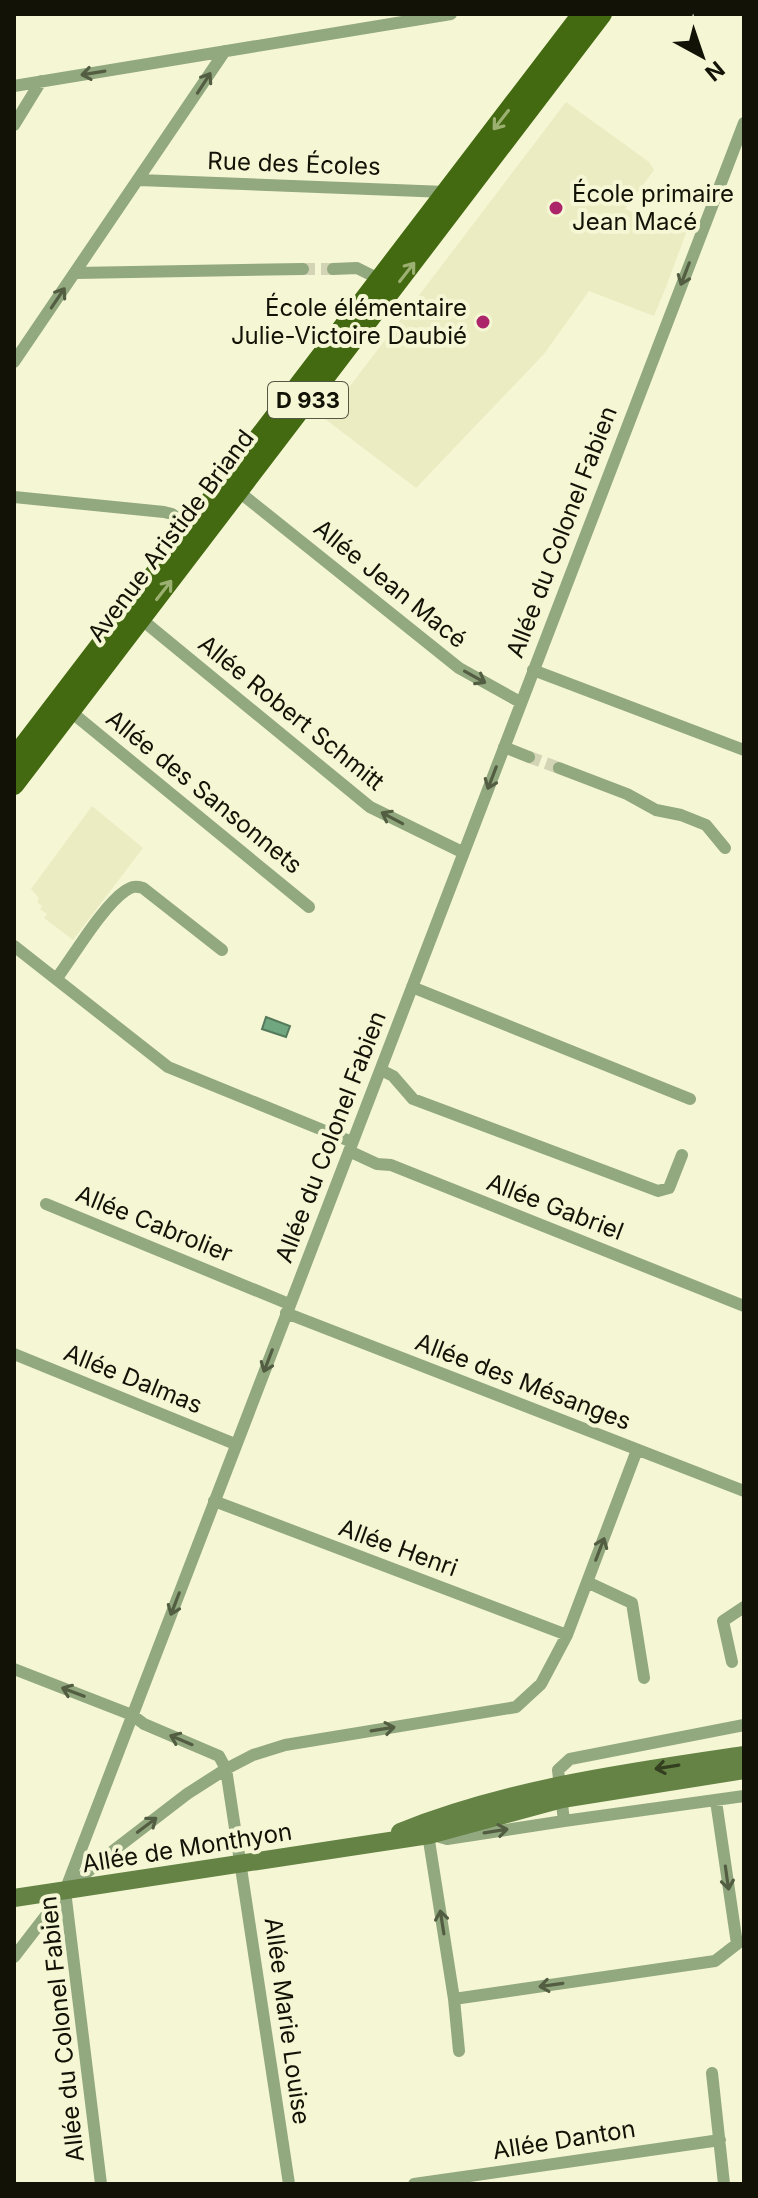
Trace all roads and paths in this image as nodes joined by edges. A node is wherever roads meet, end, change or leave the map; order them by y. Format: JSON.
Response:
{"nodes":[{"id":1,"x":451,"y":14,"type":"edge"},
{"id":2,"x":602,"y":14,"type":"edge"},
{"id":3,"x":578,"y":16,"type":"edge"},
{"id":4,"x":225,"y":51,"type":"junction"},
{"id":5,"x":41,"y":81,"type":"junction"},
{"id":6,"x":14,"y":86,"type":"edge"},
{"id":7,"x":744,"y":123,"type":"edge"},
{"id":8,"x":14,"y":125,"type":"edge"},
{"id":9,"x":139,"y":180,"type":"junction"},
{"id":10,"x":446,"y":192,"type":"junction"},
{"id":11,"x":303,"y":269,"type":"tunnel mouth"},
{"id":12,"x":333,"y":269,"type":"tunnel mouth"},
{"id":13,"x":76,"y":273,"type":"junction"},
{"id":14,"x":379,"y":279,"type":"junction"},
{"id":15,"x":14,"y":362,"type":"edge"},
{"id":16,"x":238,"y":491,"type":"junction"},
{"id":17,"x":14,"y":497,"type":"edge"},
{"id":18,"x":190,"y":527,"type":"junction"},
{"id":19,"x":141,"y":619,"type":"junction"},
{"id":20,"x":533,"y":670,"type":"junction"},
{"id":21,"x":520,"y":702,"type":"junction"},
{"id":22,"x":70,"y":711,"type":"junction"},
{"id":23,"x":504,"y":747,"type":"junction"},
{"id":24,"x":744,"y":750,"type":"edge"},
{"id":25,"x":529,"y":757,"type":"tunnel mouth"},
{"id":26,"x":14,"y":758,"type":"edge"},
{"id":27,"x":559,"y":768,"type":"tunnel mouth"},
{"id":28,"x":14,"y":785,"type":"edge"},
{"id":29,"x":725,"y":848,"type":"dead end"},
{"id":30,"x":462,"y":852,"type":"junction"},
{"id":31,"x":309,"y":907,"type":"dead end"},
{"id":32,"x":14,"y":946,"type":"edge"},
{"id":33,"x":222,"y":950,"type":"dead end"},
{"id":34,"x":57,"y":978,"type":"junction"},
{"id":35,"x":412,"y":987,"type":"junction"},
{"id":36,"x":381,"y":1070,"type":"junction"},
{"id":37,"x":690,"y":1099,"type":"dead end"},
{"id":38,"x":350,"y":1147,"type":"junction"},
{"id":39,"x":682,"y":1155,"type":"dead end"},
{"id":40,"x":46,"y":1204,"type":"dead end"},
{"id":41,"x":744,"y":1306,"type":"edge"},
{"id":42,"x":288,"y":1308,"type":"junction"},
{"id":43,"x":14,"y":1354,"type":"edge"},
{"id":44,"x":235,"y":1444,"type":"junction"},
{"id":45,"x":637,"y":1450,"type":"junction"},
{"id":46,"x":744,"y":1491,"type":"edge"},
{"id":47,"x":214,"y":1501,"type":"junction"},
{"id":48,"x":587,"y":1582,"type":"junction"},
{"id":49,"x":744,"y":1607,"type":"edge"},
{"id":50,"x":567,"y":1635,"type":"junction"},
{"id":51,"x":732,"y":1662,"type":"dead end"},
{"id":52,"x":14,"y":1669,"type":"edge"},
{"id":53,"x":644,"y":1678,"type":"dead end"},
{"id":54,"x":132,"y":1715,"type":"junction"},
{"id":55,"x":744,"y":1725,"type":"edge"},
{"id":56,"x":744,"y":1755,"type":"edge"},
{"id":57,"x":226,"y":1769,"type":"junction"},
{"id":58,"x":744,"y":1770,"type":"edge"},
{"id":59,"x":561,"y":1792,"type":"junction"},
{"id":60,"x":744,"y":1796,"type":"edge"},
{"id":61,"x":716,"y":1801,"type":"junction"},
{"id":62,"x":564,"y":1821,"type":"junction"},
{"id":63,"x":428,"y":1828,"type":"junction"},
{"id":64,"x":83,"y":1846,"type":"junction"},
{"id":65,"x":104,"y":1857,"type":"junction"},
{"id":66,"x":242,"y":1864,"type":"junction"},
{"id":67,"x":65,"y":1891,"type":"junction"},
{"id":68,"x":14,"y":1898,"type":"edge"},
{"id":69,"x":14,"y":1957,"type":"edge"},
{"id":70,"x":454,"y":1999,"type":"junction"},
{"id":71,"x":459,"y":2051,"type":"dead end"},
{"id":72,"x":712,"y":2073,"type":"dead end"},
{"id":73,"x":720,"y":2140,"type":"junction"},
{"id":74,"x":101,"y":2184,"type":"edge"},
{"id":75,"x":289,"y":2184,"type":"edge"},
{"id":76,"x":414,"y":2184,"type":"edge"},
{"id":77,"x":724,"y":2184,"type":"edge"}],
"edges":[{"from":1,"to":4,"type":"street"},
{"from":16,"to":2,"type":"main road","name":"Avenue Aristide Briand","number":"D 933","one_way":true},
{"from":3,"to":10,"type":"main road","name":"Avenue Aristide Briand","number":"D 933","one_way":true},
{"from":4,"to":5,"type":"street","one_way":true},
{"from":9,"to":4,"type":"street","one_way":true},
{"from":5,"to":6,"type":"street"},
{"from":5,"to":8,"type":"street"},
{"from":7,"to":20,"type":"street","name":"Allée du Colonel Fabien","one_way":true},
{"from":9,"to":10,"type":"street","name":"Rue des Écoles"},
{"from":9,"to":13,"type":"street"},
{"from":10,"to":14,"type":"main road","name":"Avenue Aristide Briand","number":"D 933"},
{"from":11,"to":13,"type":"street"},
{"from":12,"to":14,"type":"street"},
{"from":15,"to":13,"type":"street","one_way":true},
{"from":14,"to":18,"type":"main road","name":"Avenue Aristide Briand","number":"D 933"},
{"from":19,"to":16,"type":"main road","name":"Avenue Aristide Briand","number":"D 933","one_way":true},
{"from":16,"to":21,"type":"street","name":"Allée Jean Macé","one_way":true},
{"from":17,"to":18,"type":"street"},
{"from":18,"to":26,"type":"main road","name":"Avenue Aristide Briand","number":"D 933"},
{"from":19,"to":22,"type":"main road","name":"Avenue Aristide Briand","number":"D 933"},
{"from":30,"to":19,"type":"street","name":"Allée Robert Schmitt","one_way":true},
{"from":20,"to":21,"type":"street","name":"Allée du Colonel Fabien"},
{"from":20,"to":24,"type":"street"},
{"from":21,"to":23,"type":"street","name":"Allée du Colonel Fabien"},
{"from":22,"to":28,"type":"main road","name":"Avenue Aristide Briand","number":"D 933"},
{"from":22,"to":31,"type":"street","name":"Allée des Sansonnets"},
{"from":23,"to":25,"type":"street"},
{"from":23,"to":30,"type":"street","name":"Allée du Colonel Fabien","one_way":true},
{"from":27,"to":29,"type":"street"},
{"from":30,"to":35,"type":"street","name":"Allée du Colonel Fabien"},
{"from":32,"to":34,"type":"street","name":"Allée Gabriel"},
{"from":33,"to":34,"type":"street"},
{"from":34,"to":38,"type":"street","name":"Allée Gabriel"},
{"from":35,"to":36,"type":"street","name":"Allée du Colonel Fabien"},
{"from":35,"to":37,"type":"street"},
{"from":36,"to":38,"type":"street","name":"Allée du Colonel Fabien"},
{"from":36,"to":39,"type":"street"},
{"from":38,"to":41,"type":"street","name":"Allée Gabriel"},
{"from":38,"to":42,"type":"street","name":"Allée du Colonel Fabien"},
{"from":40,"to":42,"type":"street","name":"Allée Cabrolier"},
{"from":42,"to":44,"type":"street","name":"Allée du Colonel Fabien","one_way":true},
{"from":42,"to":45,"type":"street","name":"Allée des Mésanges"},
{"from":43,"to":44,"type":"street","name":"Allée Dalmas"},
{"from":44,"to":47,"type":"street","name":"Allée du Colonel Fabien"},
{"from":45,"to":46,"type":"street","name":"Allée des Mésanges"},
{"from":48,"to":45,"type":"street","one_way":true},
{"from":47,"to":50,"type":"street","name":"Allée Henri"},
{"from":47,"to":54,"type":"street","name":"Allée du Colonel Fabien","one_way":true},
{"from":48,"to":50,"type":"street"},
{"from":48,"to":53,"type":"street"},
{"from":49,"to":51,"type":"street"},
{"from":57,"to":50,"type":"street","one_way":true},
{"from":54,"to":52,"type":"street","one_way":true},
{"from":57,"to":54,"type":"street","one_way":true},
{"from":54,"to":64,"type":"street","name":"Allée du Colonel Fabien"},
{"from":55,"to":59,"type":"street"},
{"from":56,"to":59,"type":"street","name":"Allée de Monthyon","one_way":true},
{"from":65,"to":57,"type":"street","one_way":true},
{"from":57,"to":66,"type":"street","name":"Allée Marie Louise"},
{"from":58,"to":59,"type":"street","name":"Allée de Monthyon"},
{"from":59,"to":62,"type":"street"},
{"from":59,"to":63,"type":"street","name":"Allée de Monthyon"},
{"from":60,"to":61,"type":"street"},
{"from":61,"to":62,"type":"street"},
{"from":61,"to":70,"type":"street","one_way":true},
{"from":63,"to":62,"type":"street","one_way":true},
{"from":63,"to":66,"type":"street","name":"Allée de Monthyon"},
{"from":70,"to":63,"type":"street","one_way":true},
{"from":64,"to":65,"type":"street"},
{"from":64,"to":67,"type":"street","name":"Allée du Colonel Fabien"},
{"from":65,"to":67,"type":"street"},
{"from":66,"to":67,"type":"street","name":"Allée de Monthyon"},
{"from":66,"to":75,"type":"street","name":"Allée Marie Louise"},
{"from":67,"to":68,"type":"street","name":"Allée de Monthyon"},
{"from":67,"to":69,"type":"street"},
{"from":67,"to":74,"type":"street","name":"Allée du Colonel Fabien"},
{"from":70,"to":71,"type":"street"},
{"from":72,"to":73,"type":"street"},
{"from":73,"to":76,"type":"street","name":"Allée Danton"},
{"from":73,"to":77,"type":"street"}]}
